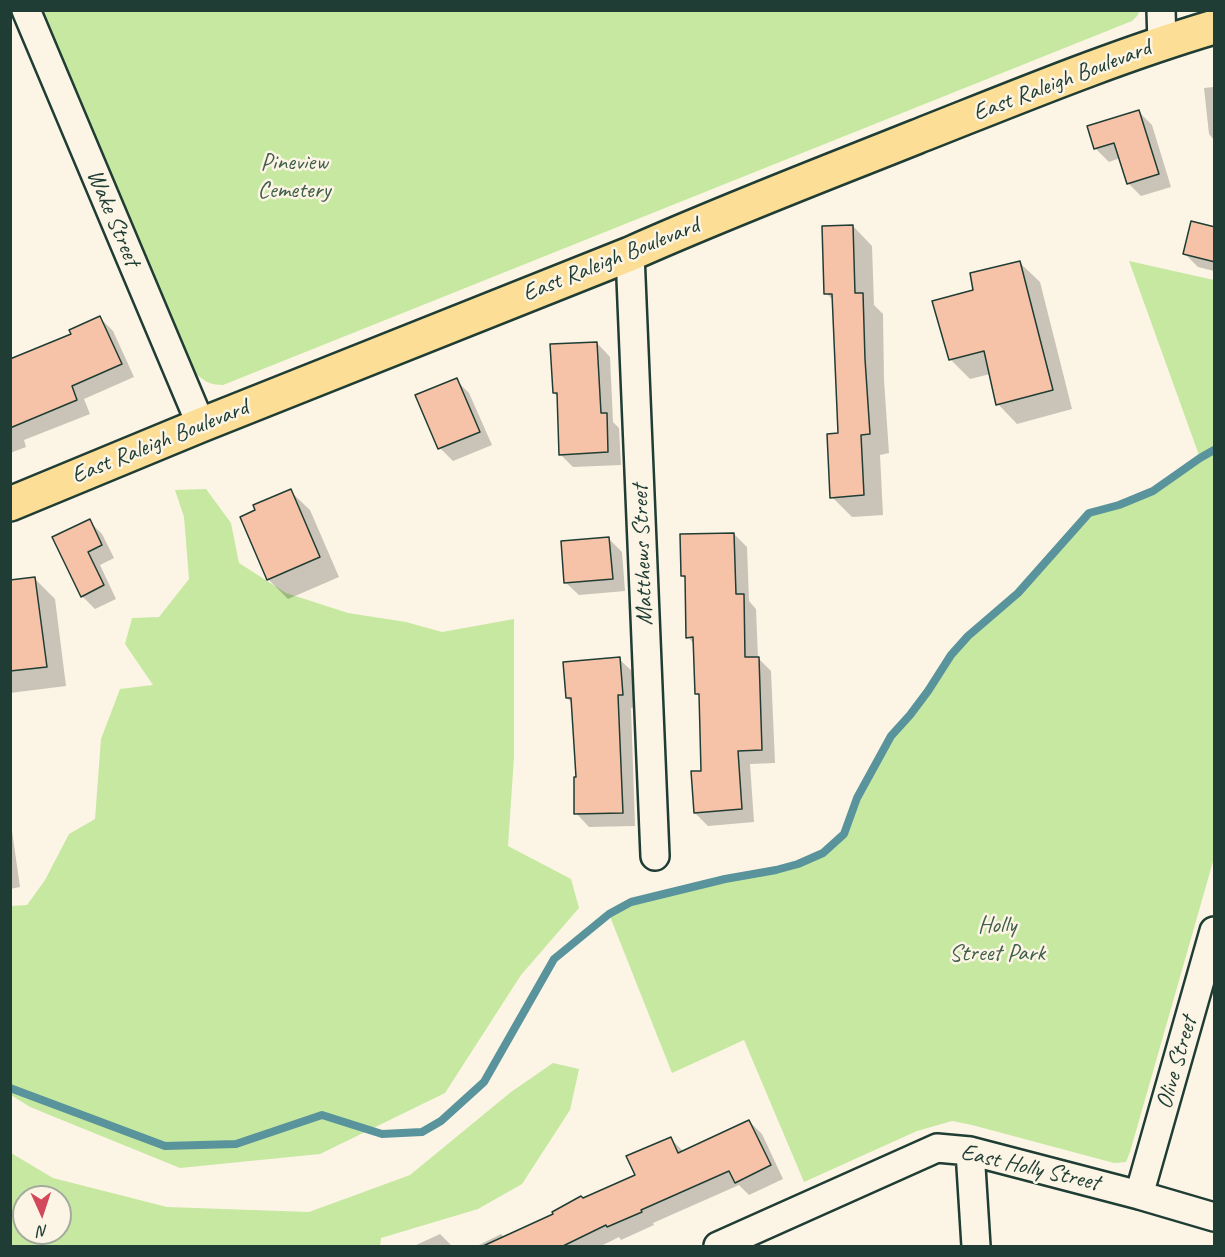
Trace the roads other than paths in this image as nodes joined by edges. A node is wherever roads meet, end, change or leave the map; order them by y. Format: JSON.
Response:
{"nodes":[{"id":1,"x":26,"y":10,"type":"edge"},
{"id":2,"x":1161,"y":10,"type":"edge"},
{"id":3,"x":1215,"y":27,"type":"edge"},
{"id":4,"x":1162,"y":43,"type":"junction"},
{"id":5,"x":630,"y":254,"type":"junction"},
{"id":6,"x":201,"y":424,"type":"junction"},
{"id":7,"x":10,"y":504,"type":"edge"},
{"id":8,"x":655,"y":856,"type":"dead end"},
{"id":9,"x":1215,"y":931,"type":"edge"},
{"id":10,"x":970,"y":1151,"type":"junction"},
{"id":11,"x":1139,"y":1195,"type":"junction"},
{"id":12,"x":1215,"y":1217,"type":"edge"},
{"id":13,"x":718,"y":1246,"type":"edge"},
{"id":14,"x":976,"y":1246,"type":"edge"}],
"edges":[{"from":1,"to":6,"type":"street","name":"Wake Street"},
{"from":2,"to":4,"type":"street"},
{"from":3,"to":4,"type":"main road","name":"East Raleigh Boulevard"},
{"from":4,"to":5,"type":"main road","name":"East Raleigh Boulevard"},
{"from":5,"to":6,"type":"main road","name":"East Raleigh Boulevard"},
{"from":5,"to":8,"type":"street","name":"Matthews Street"},
{"from":6,"to":7,"type":"main road","name":"East Raleigh Boulevard"},
{"from":9,"to":11,"type":"street","name":"Olive Street"},
{"from":10,"to":11,"type":"street","name":"East Holly Street"},
{"from":10,"to":13,"type":"street","name":"East Holly Street"},
{"from":10,"to":14,"type":"street"},
{"from":11,"to":12,"type":"street","name":"East Holly Street"}]}
